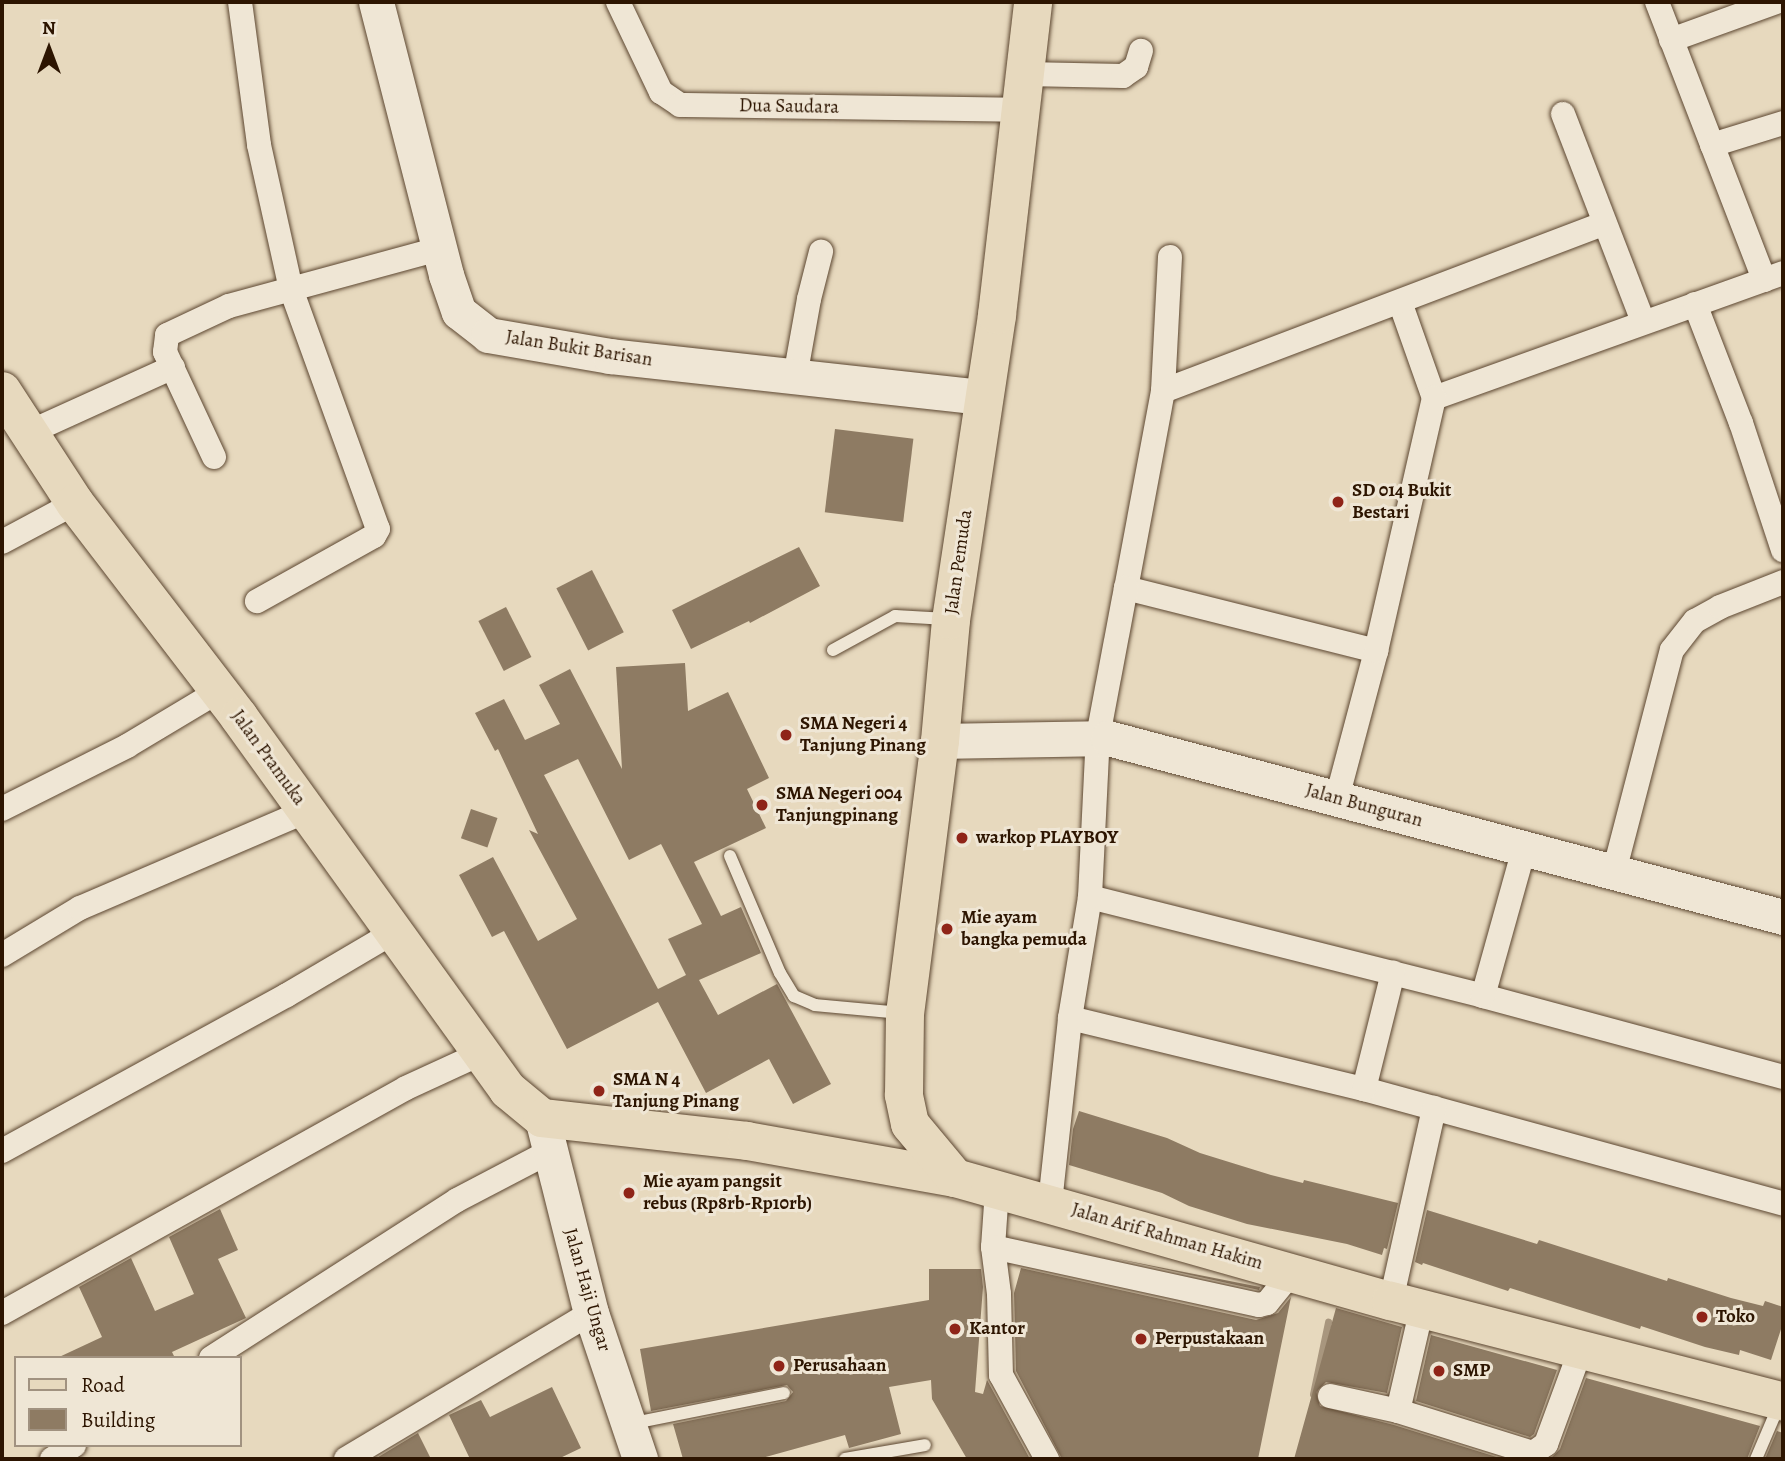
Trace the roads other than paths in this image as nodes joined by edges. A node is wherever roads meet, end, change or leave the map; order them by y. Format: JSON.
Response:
{"nodes":[{"id":1,"x":376,"y":2,"type":"edge"},
{"id":2,"x":618,"y":2,"type":"edge"},
{"id":3,"x":1033,"y":2,"type":"edge"},
{"id":4,"x":1657,"y":2,"type":"edge"},
{"id":5,"x":1776,"y":2,"type":"edge"},
{"id":6,"x":236,"y":4,"type":"edge"},
{"id":7,"x":1671,"y":40,"type":"junction"},
{"id":8,"x":1141,"y":51,"type":"dead end"},
{"id":9,"x":1023,"y":92,"type":"junction"},
{"id":10,"x":1563,"y":114,"type":"dead end"},
{"id":11,"x":1783,"y":123,"type":"edge"},
{"id":12,"x":1712,"y":145,"type":"junction"},
{"id":13,"x":1603,"y":224,"type":"junction"},
{"id":14,"x":439,"y":249,"type":"junction"},
{"id":15,"x":821,"y":252,"type":"dead end"},
{"id":16,"x":1170,"y":257,"type":"dead end"},
{"id":17,"x":1774,"y":276,"type":"edge"},
{"id":18,"x":291,"y":289,"type":"junction"},
{"id":19,"x":1400,"y":302,"type":"junction"},
{"id":20,"x":1695,"y":304,"type":"junction"},
{"id":21,"x":1643,"y":321,"type":"junction"},
{"id":22,"x":173,"y":367,"type":"junction"},
{"id":23,"x":795,"y":377,"type":"junction"},
{"id":24,"x":2,"y":391,"type":"edge"},
{"id":25,"x":1163,"y":391,"type":"junction"},
{"id":26,"x":984,"y":397,"type":"junction"},
{"id":27,"x":1434,"y":398,"type":"junction"},
{"id":28,"x":30,"y":432,"type":"junction"},
{"id":29,"x":214,"y":457,"type":"dead end"},
{"id":30,"x":75,"y":503,"type":"junction"},
{"id":31,"x":2,"y":542,"type":"edge"},
{"id":32,"x":1783,"y":550,"type":"edge"},
{"id":33,"x":1783,"y":582,"type":"edge"},
{"id":34,"x":1126,"y":587,"type":"junction"},
{"id":35,"x":257,"y":601,"type":"dead end"},
{"id":36,"x":951,"y":620,"type":"junction"},
{"id":37,"x":833,"y":650,"type":"dead end"},
{"id":38,"x":1376,"y":651,"type":"junction"},
{"id":39,"x":219,"y":691,"type":"junction"},
{"id":40,"x":1098,"y":736,"type":"junction"},
{"id":41,"x":940,"y":741,"type":"junction"},
{"id":42,"x":1337,"y":799,"type":"junction"},
{"id":43,"x":2,"y":809,"type":"edge"},
{"id":44,"x":306,"y":811,"type":"junction"},
{"id":45,"x":1524,"y":849,"type":"junction"},
{"id":46,"x":730,"y":856,"type":"dead end"},
{"id":47,"x":1614,"y":872,"type":"junction"},
{"id":48,"x":1090,"y":897,"type":"junction"},
{"id":49,"x":1783,"y":917,"type":"edge"},
{"id":50,"x":394,"y":932,"type":"junction"},
{"id":51,"x":2,"y":955,"type":"edge"},
{"id":52,"x":1393,"y":973,"type":"junction"},
{"id":53,"x":1483,"y":996,"type":"junction"},
{"id":54,"x":905,"y":1014,"type":"junction"},
{"id":55,"x":1070,"y":1018,"type":"junction"},
{"id":56,"x":482,"y":1053,"type":"junction"},
{"id":57,"x":1783,"y":1077,"type":"edge"},
{"id":58,"x":1364,"y":1089,"type":"junction"},
{"id":59,"x":1434,"y":1108,"type":"junction"},
{"id":60,"x":910,"y":1124,"type":"junction"},
{"id":61,"x":545,"y":1135,"type":"junction"},
{"id":62,"x":2,"y":1151,"type":"edge"},
{"id":63,"x":885,"y":1166,"type":"junction"},
{"id":64,"x":955,"y":1178,"type":"junction"},
{"id":65,"x":997,"y":1190,"type":"junction"},
{"id":66,"x":1050,"y":1203,"type":"junction"},
{"id":67,"x":1783,"y":1204,"type":"edge"},
{"id":68,"x":993,"y":1247,"type":"junction"},
{"id":69,"x":1291,"y":1273,"type":"junction"},
{"id":70,"x":1407,"y":1304,"type":"junction"},
{"id":71,"x":2,"y":1313,"type":"edge"},
{"id":72,"x":591,"y":1313,"type":"junction"},
{"id":73,"x":1581,"y":1349,"type":"junction"},
{"id":74,"x":214,"y":1356,"type":"edge"},
{"id":75,"x":783,"y":1393,"type":"dead end"},
{"id":76,"x":1330,"y":1396,"type":"dead end"},
{"id":77,"x":1782,"y":1398,"type":"edge"},
{"id":78,"x":1398,"y":1411,"type":"junction"},
{"id":79,"x":629,"y":1424,"type":"junction"},
{"id":80,"x":925,"y":1445,"type":"dead end"},
{"id":81,"x":71,"y":1447,"type":"edge"},
{"id":82,"x":52,"y":1459,"type":"edge"},
{"id":83,"x":346,"y":1459,"type":"edge"},
{"id":84,"x":640,"y":1459,"type":"edge"},
{"id":85,"x":845,"y":1459,"type":"edge"},
{"id":86,"x":1046,"y":1459,"type":"edge"},
{"id":87,"x":1756,"y":1459,"type":"edge"}],
"edges":[{"from":1,"to":14,"type":"street","name":"Jalan Bukit Barisan"},
{"from":2,"to":9,"type":"street","name":"Dua Saudara"},
{"from":3,"to":9,"type":"main road","name":"Jalan Pemuda"},
{"from":4,"to":7,"type":"street"},
{"from":5,"to":7,"type":"street"},
{"from":6,"to":18,"type":"street"},
{"from":7,"to":12,"type":"street"},
{"from":8,"to":9,"type":"street","name":"Dua Saudara"},
{"from":9,"to":26,"type":"main road","name":"Jalan Pemuda"},
{"from":10,"to":13,"type":"street"},
{"from":11,"to":12,"type":"street"},
{"from":12,"to":17,"type":"street"},
{"from":13,"to":19,"type":"street"},
{"from":13,"to":21,"type":"street"},
{"from":14,"to":18,"type":"street"},
{"from":14,"to":23,"type":"street","name":"Jalan Bukit Barisan"},
{"from":15,"to":23,"type":"street"},
{"from":16,"to":25,"type":"street"},
{"from":17,"to":20,"type":"street"},
{"from":18,"to":22,"type":"street"},
{"from":18,"to":35,"type":"street"},
{"from":19,"to":25,"type":"street"},
{"from":19,"to":27,"type":"street"},
{"from":20,"to":21,"type":"street"},
{"from":20,"to":32,"type":"street"},
{"from":21,"to":27,"type":"street"},
{"from":22,"to":28,"type":"street"},
{"from":22,"to":29,"type":"street"},
{"from":23,"to":26,"type":"street","name":"Jalan Bukit Barisan"},
{"from":24,"to":28,"type":"main road","name":"Jalan Pramuka"},
{"from":25,"to":34,"type":"street"},
{"from":26,"to":36,"type":"main road","name":"Jalan Pemuda"},
{"from":27,"to":38,"type":"street"},
{"from":28,"to":30,"type":"main road","name":"Jalan Pramuka"},
{"from":30,"to":31,"type":"street"},
{"from":30,"to":39,"type":"main road","name":"Jalan Pramuka"},
{"from":33,"to":47,"type":"street"},
{"from":34,"to":38,"type":"street"},
{"from":34,"to":40,"type":"street"},
{"from":36,"to":37,"type":"lane"},
{"from":36,"to":41,"type":"main road","name":"Jalan Pemuda"},
{"from":38,"to":42,"type":"street"},
{"from":39,"to":43,"type":"street"},
{"from":39,"to":44,"type":"main road","name":"Jalan Pramuka"},
{"from":40,"to":41,"type":"street","name":"Jalan Bunguran"},
{"from":40,"to":42,"type":"street","name":"Jalan Bunguran"},
{"from":40,"to":48,"type":"street"},
{"from":41,"to":54,"type":"main road","name":"Jalan Pemuda"},
{"from":42,"to":45,"type":"street","name":"Jalan Bunguran"},
{"from":44,"to":50,"type":"main road","name":"Jalan Pramuka"},
{"from":44,"to":51,"type":"street"},
{"from":45,"to":47,"type":"street","name":"Jalan Bunguran"},
{"from":45,"to":53,"type":"street"},
{"from":46,"to":54,"type":"lane"},
{"from":47,"to":49,"type":"street","name":"Jalan Bunguran"},
{"from":48,"to":52,"type":"street"},
{"from":48,"to":55,"type":"street"},
{"from":50,"to":56,"type":"main road","name":"Jalan Pramuka"},
{"from":50,"to":62,"type":"street"},
{"from":52,"to":53,"type":"street"},
{"from":52,"to":58,"type":"street"},
{"from":53,"to":57,"type":"street"},
{"from":54,"to":60,"type":"main road","name":"Jalan Pemuda"},
{"from":55,"to":58,"type":"street"},
{"from":55,"to":66,"type":"street"},
{"from":56,"to":61,"type":"main road","name":"Jalan Pramuka"},
{"from":56,"to":71,"type":"street"},
{"from":58,"to":59,"type":"street"},
{"from":59,"to":67,"type":"street"},
{"from":59,"to":70,"type":"street"},
{"from":60,"to":63,"type":"main road"},
{"from":60,"to":64,"type":"main road"},
{"from":61,"to":63,"type":"main road","name":"Jalan Arif Rahman Hakim"},
{"from":61,"to":72,"type":"street","name":"Jalan Haji Ungar"},
{"from":61,"to":74,"type":"street"},
{"from":63,"to":64,"type":"main road","name":"Jalan Arif Rahman Hakim"},
{"from":64,"to":65,"type":"main road","name":"Jalan Arif Rahman Hakim"},
{"from":65,"to":66,"type":"main road","name":"Jalan Arif Rahman Hakim"},
{"from":65,"to":68,"type":"street"},
{"from":66,"to":69,"type":"main road","name":"Jalan Arif Rahman Hakim"},
{"from":68,"to":69,"type":"street"},
{"from":68,"to":86,"type":"street"},
{"from":69,"to":70,"type":"main road","name":"Jalan Arif Rahman Hakim"},
{"from":70,"to":73,"type":"main road","name":"Jalan Arif Rahman Hakim"},
{"from":70,"to":78,"type":"street"},
{"from":72,"to":79,"type":"street","name":"Jalan Haji Ungar"},
{"from":72,"to":83,"type":"street"},
{"from":73,"to":77,"type":"main road","name":"Jalan Arif Rahman Hakim"},
{"from":73,"to":78,"type":"street"},
{"from":75,"to":79,"type":"lane"},
{"from":76,"to":78,"type":"street"},
{"from":77,"to":87,"type":"lane"},
{"from":79,"to":84,"type":"street","name":"Jalan Haji Ungar"},
{"from":80,"to":85,"type":"lane"},
{"from":81,"to":82,"type":"street"}]}
